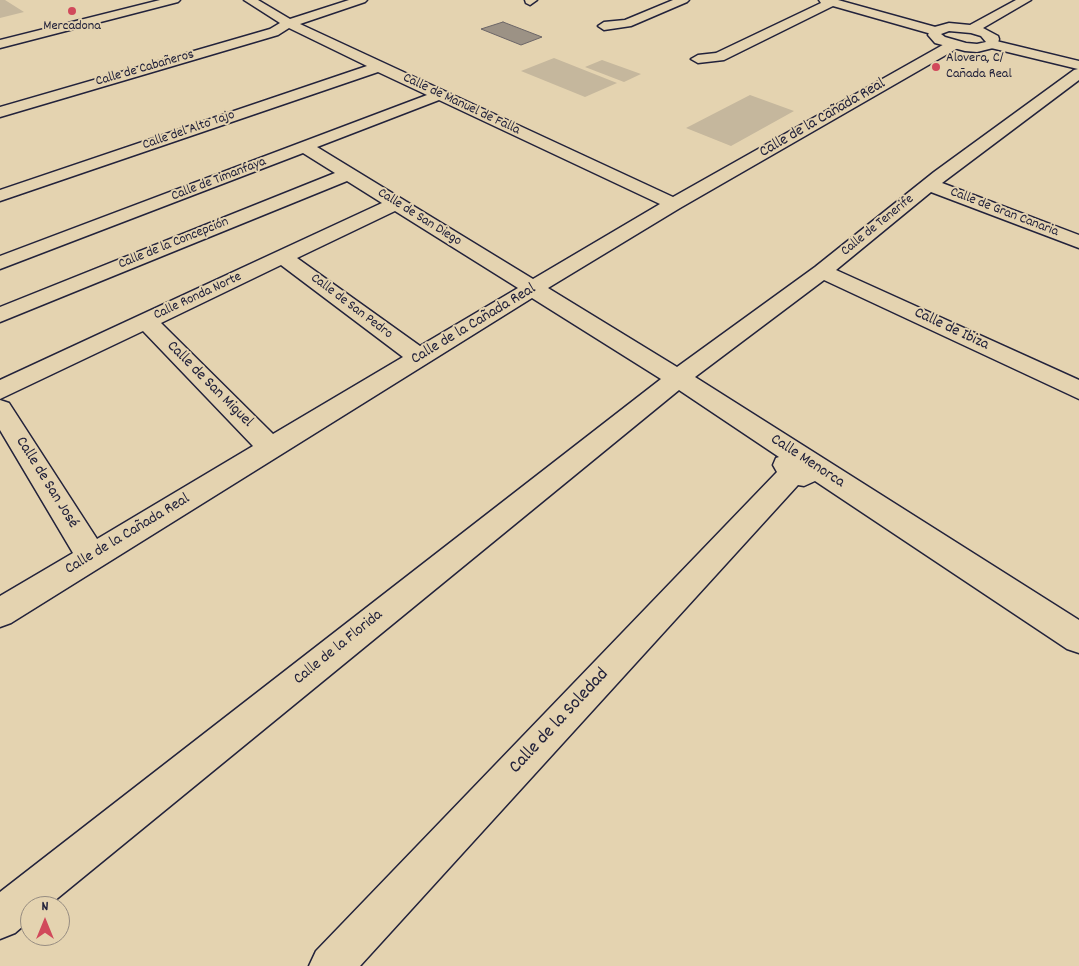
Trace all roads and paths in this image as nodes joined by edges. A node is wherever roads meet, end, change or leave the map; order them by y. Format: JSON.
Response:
{"nodes":[{"id":1,"x":174,"y":0,"type":"edge"},
{"id":2,"x":250,"y":0,"type":"edge"},
{"id":3,"x":361,"y":0,"type":"edge"},
{"id":4,"x":683,"y":0,"type":"edge"},
{"id":5,"x":1025,"y":0,"type":"edge"},
{"id":6,"x":829,"y":1,"type":"edge"},
{"id":7,"x":289,"y":22,"type":"junction"},
{"id":8,"x":604,"y":26,"type":"dead end"},
{"id":9,"x":972,"y":29,"type":"junction"},
{"id":10,"x":935,"y":31,"type":"junction"},
{"id":11,"x":0,"y":44,"type":"edge"},
{"id":12,"x":992,"y":44,"type":"junction"},
{"id":13,"x":952,"y":45,"type":"junction"},
{"id":14,"x":698,"y":59,"type":"dead end"},
{"id":15,"x":1079,"y":65,"type":"edge"},
{"id":16,"x":379,"y":67,"type":"junction"},
{"id":17,"x":1079,"y":73,"type":"edge"},
{"id":18,"x":439,"y":95,"type":"junction"},
{"id":19,"x":0,"y":112,"type":"edge"},
{"id":20,"x":305,"y":147,"type":"junction"},
{"id":21,"x":348,"y":174,"type":"junction"},
{"id":22,"x":930,"y":184,"type":"junction"},
{"id":23,"x":0,"y":196,"type":"edge"},
{"id":24,"x":396,"y":203,"type":"junction"},
{"id":25,"x":674,"y":204,"type":"junction"},
{"id":26,"x":1079,"y":242,"type":"edge"},
{"id":27,"x":283,"y":257,"type":"junction"},
{"id":28,"x":0,"y":263,"type":"edge"},
{"id":29,"x":822,"y":270,"type":"junction"},
{"id":30,"x":534,"y":288,"type":"junction"},
{"id":31,"x":0,"y":315,"type":"edge"},
{"id":32,"x":146,"y":321,"type":"junction"},
{"id":33,"x":420,"y":358,"type":"junction"},
{"id":34,"x":678,"y":378,"type":"junction"},
{"id":35,"x":0,"y":390,"type":"edge"},
{"id":36,"x":1079,"y":390,"type":"edge"},
{"id":37,"x":0,"y":409,"type":"edge"},
{"id":38,"x":271,"y":448,"type":"junction"},
{"id":39,"x":788,"y":463,"type":"junction"},
{"id":40,"x":92,"y":557,"type":"junction"},
{"id":41,"x":0,"y":613,"type":"edge"},
{"id":42,"x":1079,"y":638,"type":"edge"},
{"id":43,"x":0,"y":918,"type":"edge"},
{"id":44,"x":331,"y":966,"type":"edge"}],
"edges":[{"from":1,"to":11,"type":"street"},
{"from":2,"to":7,"type":"street","name":"Calle de Manuel de Falla"},
{"from":3,"to":7,"type":"street","name":"Calle de Cabañeros"},
{"from":4,"to":8,"type":"street"},
{"from":5,"to":9,"type":"street"},
{"from":6,"to":10,"type":"street"},
{"from":6,"to":14,"type":"street"},
{"from":7,"to":16,"type":"street","name":"Calle de Manuel de Falla"},
{"from":7,"to":19,"type":"street","name":"Calle de Cabañeros"},
{"from":9,"to":10,"type":"street"},
{"from":9,"to":12,"type":"street"},
{"from":10,"to":13,"type":"street"},
{"from":12,"to":13,"type":"street"},
{"from":12,"to":15,"type":"street"},
{"from":13,"to":25,"type":"street","name":"Calle de la Cañada Real"},
{"from":16,"to":18,"type":"street","name":"Calle de Manuel de Falla"},
{"from":16,"to":23,"type":"street","name":"Calle del Alto Tajo"},
{"from":17,"to":22,"type":"street","name":"Calle de Tenerife"},
{"from":18,"to":20,"type":"street","name":"Calle de Timanfaya"},
{"from":18,"to":25,"type":"street","name":"Calle de Manuel de Falla"},
{"from":20,"to":21,"type":"street","name":"Calle de San Diego"},
{"from":20,"to":28,"type":"street","name":"Calle de Timanfaya"},
{"from":21,"to":24,"type":"street","name":"Calle de San Diego"},
{"from":21,"to":31,"type":"street","name":"Calle de la Concepción"},
{"from":22,"to":26,"type":"street","name":"Calle de Gran Canaria"},
{"from":22,"to":29,"type":"street","name":"Calle de Tenerife"},
{"from":24,"to":27,"type":"street","name":"Calle Ronda Norte"},
{"from":24,"to":30,"type":"street","name":"Calle de San Diego"},
{"from":25,"to":30,"type":"street","name":"Calle de la Cañada Real"},
{"from":27,"to":32,"type":"street","name":"Calle Ronda Norte"},
{"from":27,"to":33,"type":"street","name":"Calle de San Pedro"},
{"from":29,"to":34,"type":"street","name":"Calle de Tenerife"},
{"from":29,"to":36,"type":"street","name":"Calle de Ibiza"},
{"from":30,"to":33,"type":"street","name":"Calle de la Cañada Real"},
{"from":30,"to":34,"type":"street","name":"Calle Menorca"},
{"from":32,"to":35,"type":"street","name":"Calle Ronda Norte"},
{"from":32,"to":38,"type":"street","name":"Calle de San Miguel"},
{"from":33,"to":38,"type":"street","name":"Calle de la Cañada Real"},
{"from":34,"to":39,"type":"street","name":"Calle Menorca"},
{"from":34,"to":43,"type":"street","name":"Calle de la Florida"},
{"from":37,"to":40,"type":"street","name":"Calle de San José"},
{"from":38,"to":40,"type":"street","name":"Calle de la Cañada Real"},
{"from":39,"to":42,"type":"street","name":"Calle Menorca"},
{"from":39,"to":44,"type":"street","name":"Calle de la Soledad"},
{"from":40,"to":41,"type":"street","name":"Calle de la Cañada Real"}]}
